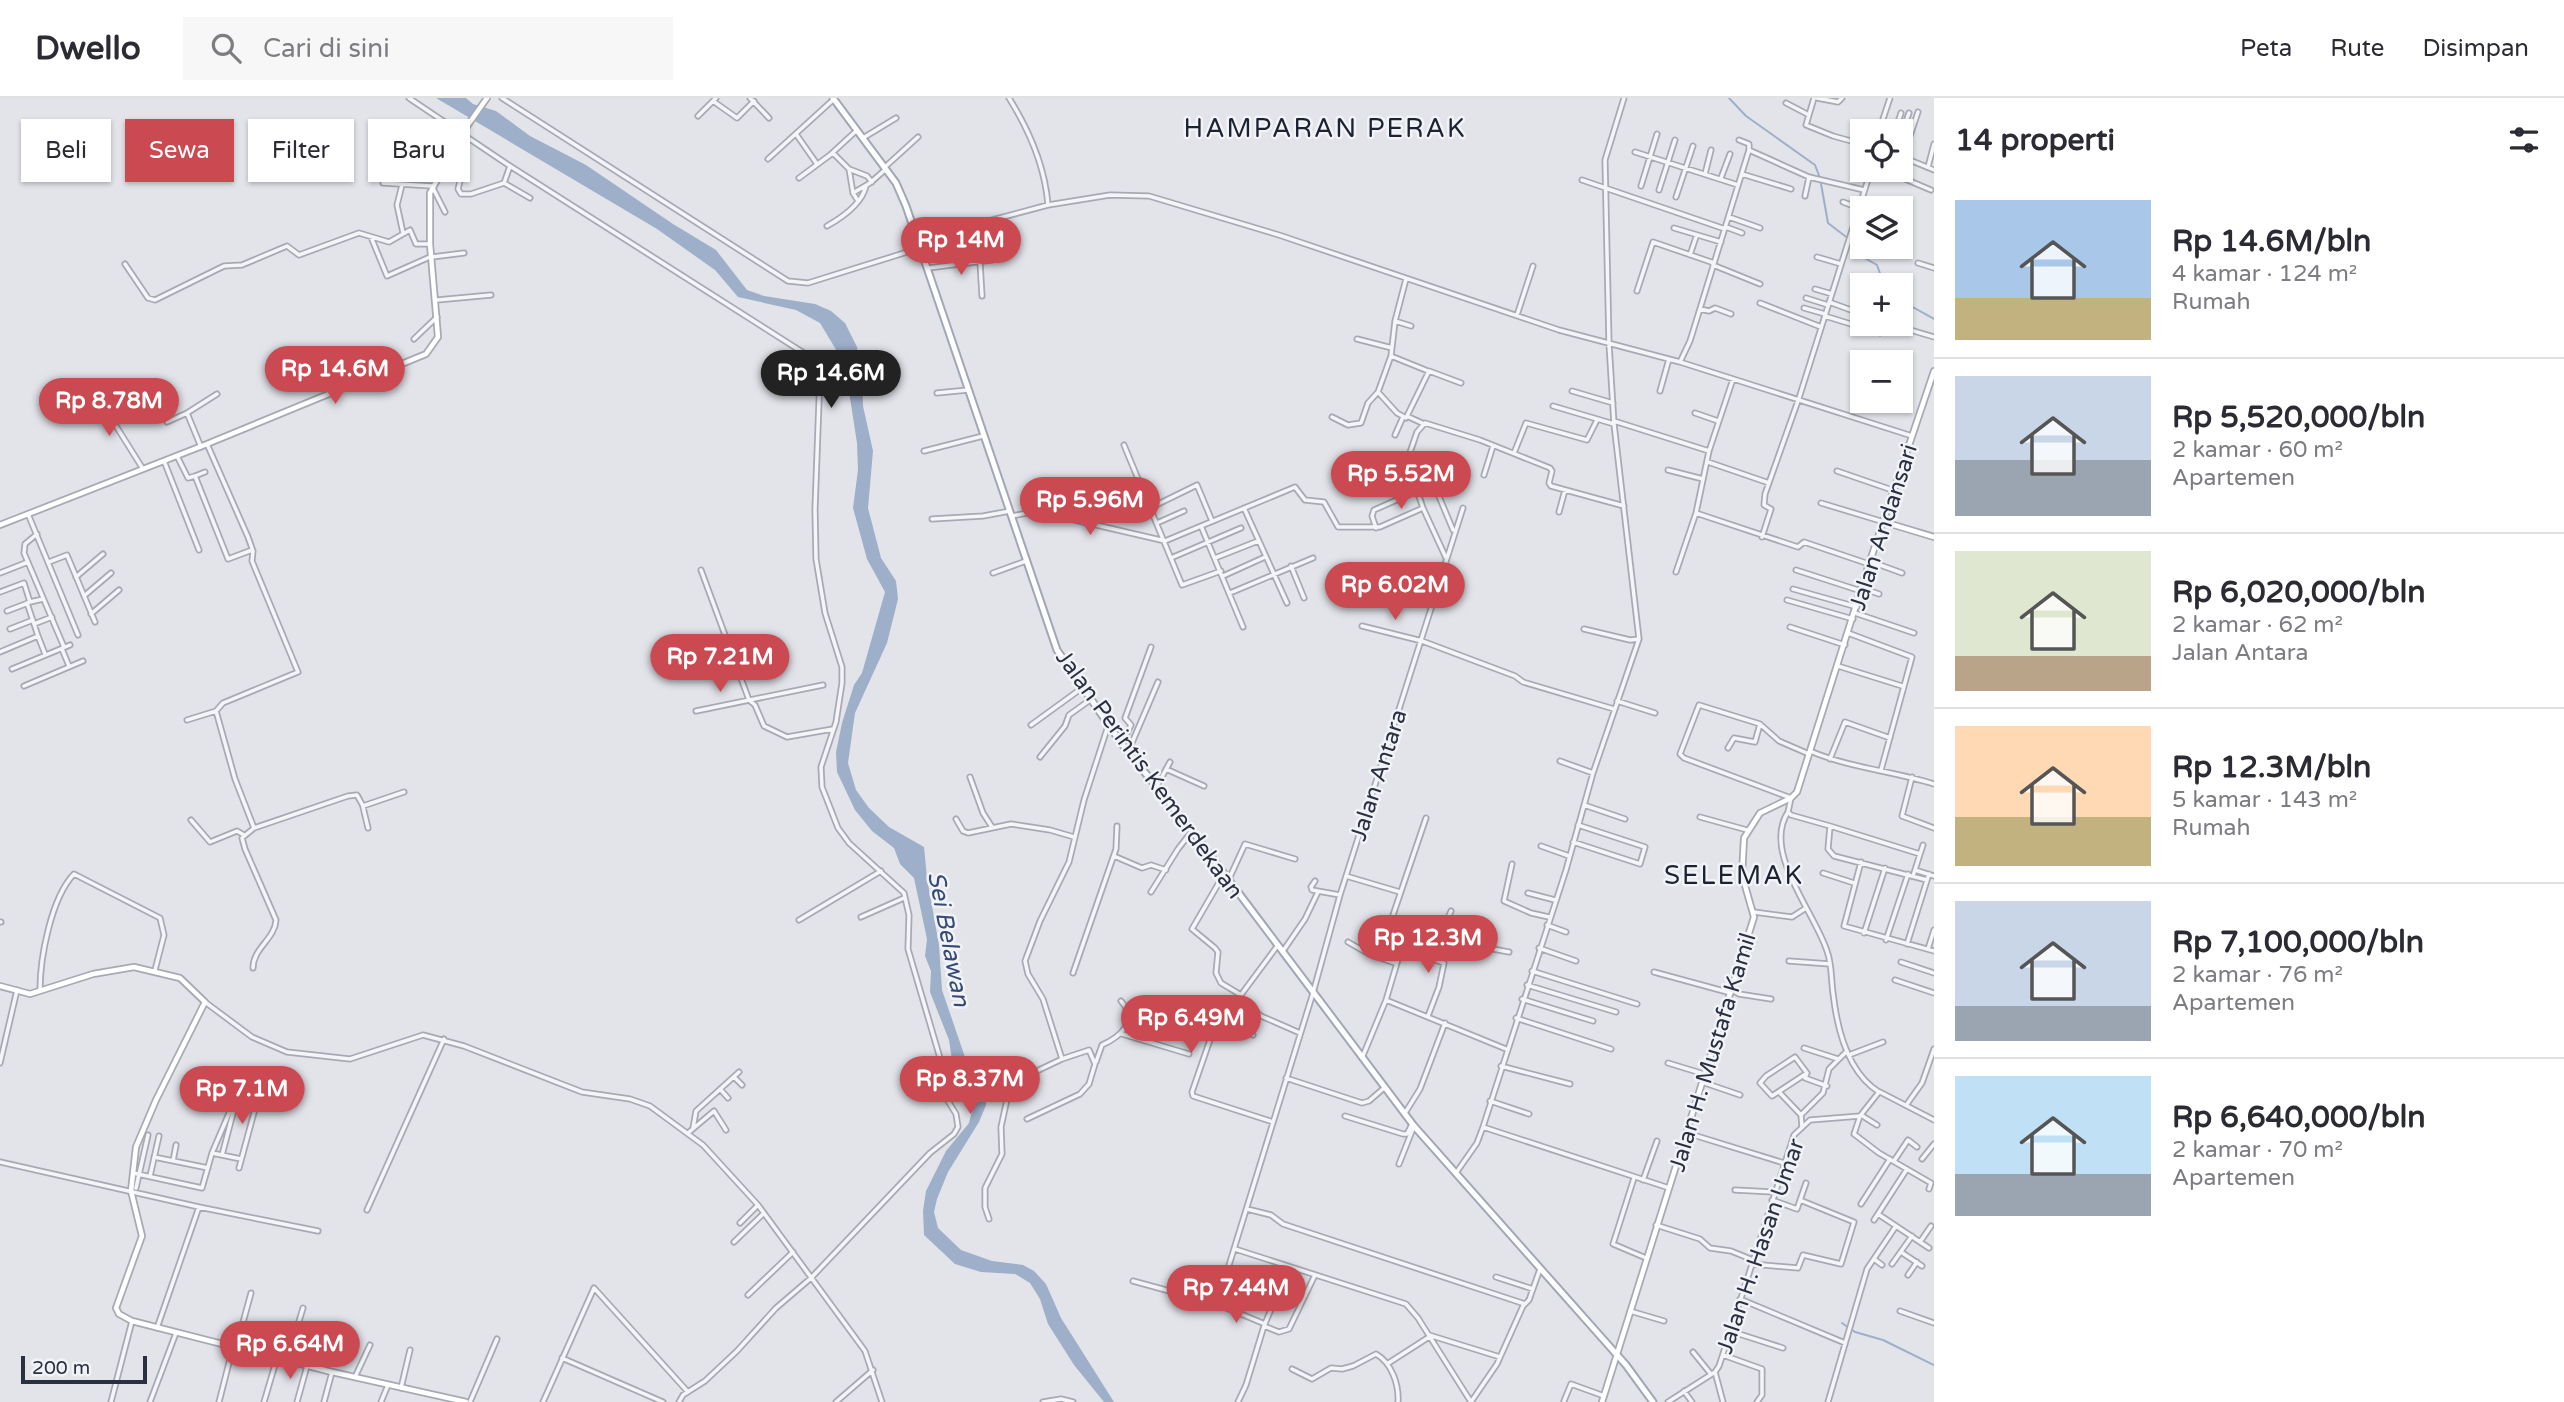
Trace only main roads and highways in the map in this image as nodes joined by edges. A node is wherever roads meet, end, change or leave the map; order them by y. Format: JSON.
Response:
{"nodes":[{"id":1,"x":833,"y":99,"type":"edge"},
{"id":2,"x":1653,"y":1402,"type":"edge"}],
"edges":[{"from":1,"to":2,"type":"main road","name":"Jalan Perintis Kemerdekaan"}]}
